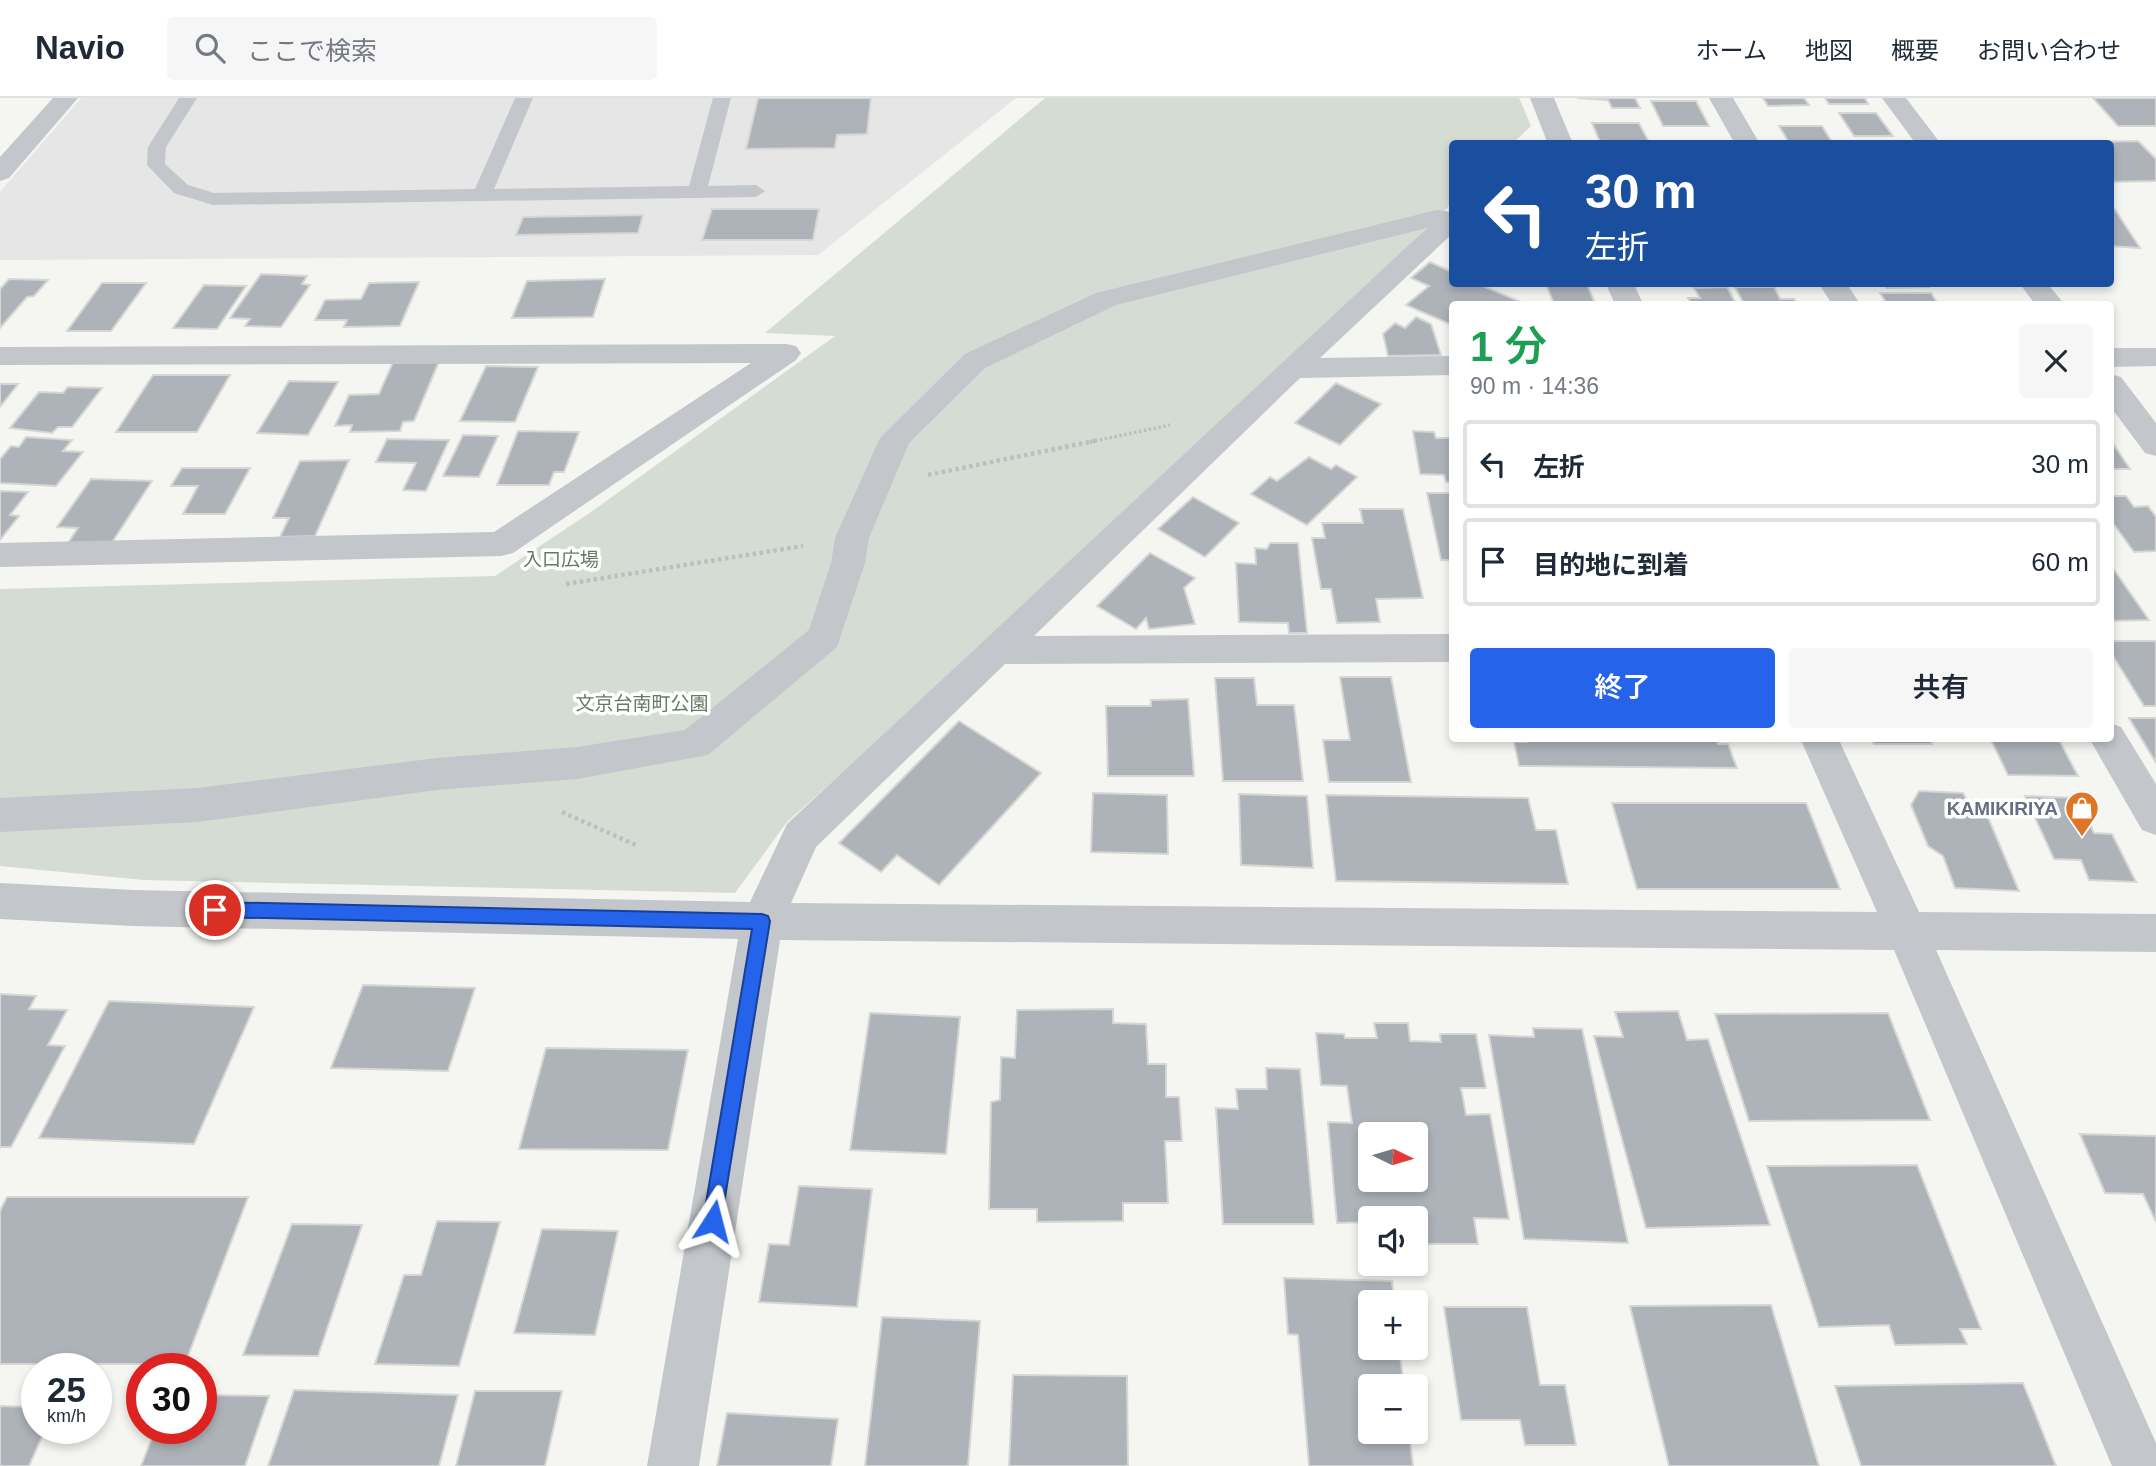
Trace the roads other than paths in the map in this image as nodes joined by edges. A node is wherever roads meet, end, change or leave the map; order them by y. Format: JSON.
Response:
{"nodes":[{"id":1,"x":66,"y":98,"type":"edge"},
{"id":2,"x":188,"y":98,"type":"edge"},
{"id":3,"x":524,"y":98,"type":"edge"},
{"id":4,"x":722,"y":98,"type":"edge"},
{"id":5,"x":1542,"y":98,"type":"edge"},
{"id":6,"x":1721,"y":98,"type":"edge"},
{"id":7,"x":1894,"y":98,"type":"edge"},
{"id":8,"x":1558,"y":135,"type":"edge"},
{"id":9,"x":1746,"y":140,"type":"edge"},
{"id":10,"x":1926,"y":140,"type":"edge"},
{"id":11,"x":0,"y":173,"type":"edge"},
{"id":12,"x":697,"y":191,"type":"junction"},
{"id":13,"x":756,"y":191,"type":"dead end"},
{"id":14,"x":482,"y":195,"type":"junction"},
{"id":15,"x":1445,"y":219,"type":"edge"},
{"id":16,"x":2036,"y":287,"type":"edge"},
{"id":17,"x":2048,"y":301,"type":"edge"},
{"id":18,"x":0,"y":356,"type":"edge"},
{"id":19,"x":2156,"y":357,"type":"edge"},
{"id":20,"x":2114,"y":358,"type":"edge"},
{"id":21,"x":1449,"y":366,"type":"edge"},
{"id":22,"x":1292,"y":368,"type":"junction"},
{"id":23,"x":2114,"y":389,"type":"edge"},
{"id":24,"x":2156,"y":445,"type":"edge"},
{"id":25,"x":0,"y":555,"type":"edge"},
{"id":26,"x":1449,"y":648,"type":"edge"},
{"id":27,"x":996,"y":650,"type":"junction"},
{"id":28,"x":1821,"y":742,"type":"edge"},
{"id":29,"x":2110,"y":742,"type":"edge"},
{"id":30,"x":0,"y":815,"type":"edge"},
{"id":31,"x":2156,"y":818,"type":"edge"},
{"id":32,"x":0,"y":901,"type":"edge"},
{"id":33,"x":762,"y":921,"type":"junction"},
{"id":34,"x":1907,"y":932,"type":"junction"},
{"id":35,"x":2156,"y":933,"type":"edge"},
{"id":36,"x":673,"y":1466,"type":"edge"},
{"id":37,"x":2139,"y":1466,"type":"edge"}],
"edges":[{"from":1,"to":11,"type":"street"},
{"from":2,"to":14,"type":"lane"},
{"from":3,"to":14,"type":"lane"},
{"from":4,"to":12,"type":"lane"},
{"from":5,"to":8,"type":"street"},
{"from":6,"to":9,"type":"street"},
{"from":7,"to":10,"type":"street"},
{"from":12,"to":13,"type":"lane"},
{"from":12,"to":14,"type":"lane"},
{"from":15,"to":22,"type":"street"},
{"from":15,"to":30,"type":"street"},
{"from":16,"to":17,"type":"street"},
{"from":18,"to":25,"type":"street"},
{"from":19,"to":20,"type":"street"},
{"from":21,"to":22,"type":"street"},
{"from":22,"to":27,"type":"street"},
{"from":23,"to":24,"type":"street"},
{"from":26,"to":27,"type":"street"},
{"from":27,"to":33,"type":"street"},
{"from":28,"to":34,"type":"street"},
{"from":29,"to":31,"type":"street"},
{"from":32,"to":33,"type":"street"},
{"from":33,"to":34,"type":"street"},
{"from":33,"to":36,"type":"street"},
{"from":34,"to":35,"type":"street"},
{"from":34,"to":37,"type":"street"}]}
